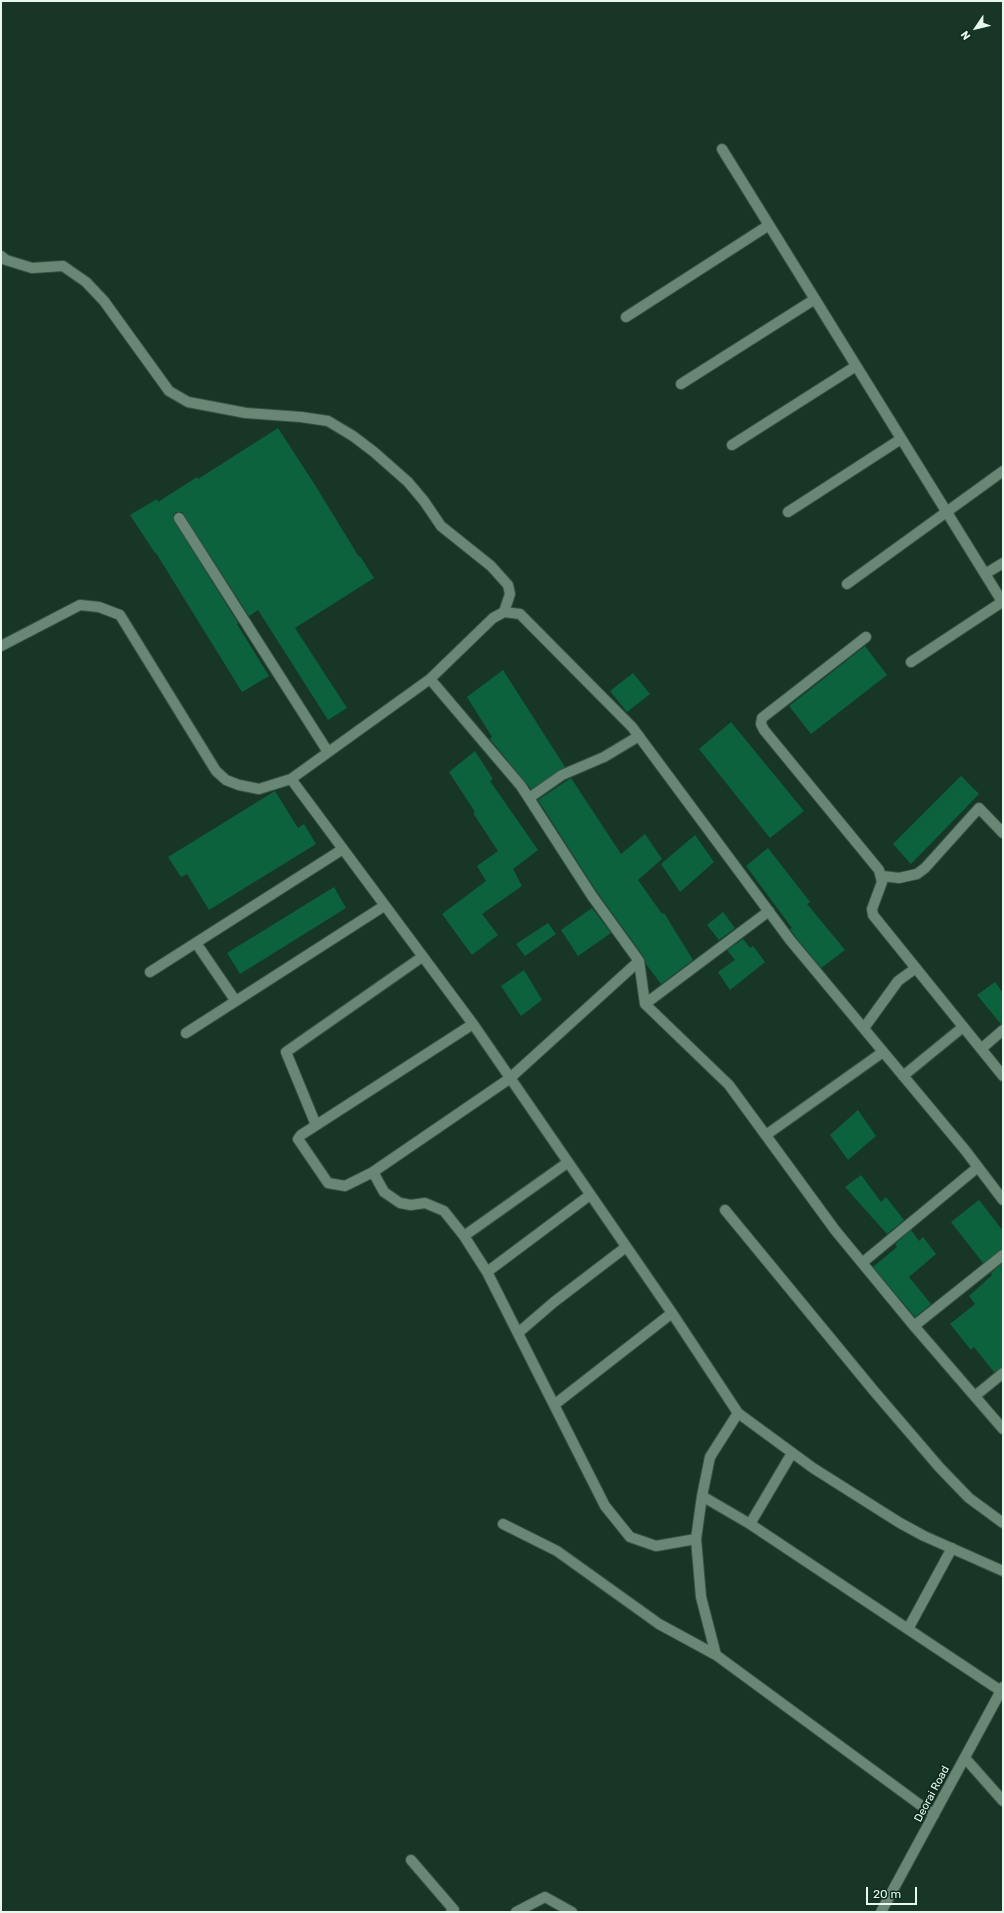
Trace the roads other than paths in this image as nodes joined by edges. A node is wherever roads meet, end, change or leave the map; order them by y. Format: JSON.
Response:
{"nodes":[{"id":1,"x":722,"y":149,"type":"dead end"},
{"id":2,"x":769,"y":225,"type":"junction"},
{"id":3,"x":1,"y":256,"type":"edge"},
{"id":4,"x":815,"y":299,"type":"junction"},
{"id":5,"x":626,"y":317,"type":"dead end"},
{"id":6,"x":856,"y":366,"type":"junction"},
{"id":7,"x":681,"y":384,"type":"dead end"},
{"id":8,"x":901,"y":439,"type":"junction"},
{"id":9,"x":732,"y":445,"type":"dead end"},
{"id":10,"x":1003,"y":471,"type":"edge"},
{"id":11,"x":788,"y":512,"type":"dead end"},
{"id":12,"x":947,"y":512,"type":"junction"},
{"id":13,"x":179,"y":518,"type":"dead end"},
{"id":14,"x":1003,"y":563,"type":"edge"},
{"id":15,"x":985,"y":574,"type":"junction"},
{"id":16,"x":847,"y":584,"type":"dead end"},
{"id":17,"x":1003,"y":603,"type":"edge"},
{"id":18,"x":504,"y":612,"type":"junction"},
{"id":19,"x":866,"y":637,"type":"dead end"},
{"id":20,"x":1,"y":646,"type":"edge"},
{"id":21,"x":911,"y":662,"type":"dead end"},
{"id":22,"x":430,"y":679,"type":"junction"},
{"id":23,"x":639,"y":736,"type":"junction"},
{"id":24,"x":328,"y":752,"type":"junction"},
{"id":25,"x":291,"y":779,"type":"junction"},
{"id":26,"x":529,"y":798,"type":"junction"},
{"id":27,"x":1002,"y":832,"type":"edge"},
{"id":28,"x":343,"y":849,"type":"junction"},
{"id":29,"x":882,"y":876,"type":"junction"},
{"id":30,"x":384,"y":906,"type":"junction"},
{"id":31,"x":769,"y":911,"type":"junction"},
{"id":32,"x":196,"y":943,"type":"junction"},
{"id":33,"x":422,"y":957,"type":"junction"},
{"id":34,"x":639,"y":961,"type":"junction"},
{"id":35,"x":916,"y":968,"type":"junction"},
{"id":36,"x":150,"y":972,"type":"dead end"},
{"id":37,"x":236,"y":1000,"type":"junction"},
{"id":38,"x":645,"y":1004,"type":"junction"},
{"id":39,"x":472,"y":1024,"type":"junction"},
{"id":40,"x":964,"y":1027,"type":"junction"},
{"id":41,"x":864,"y":1028,"type":"junction"},
{"id":42,"x":1003,"y":1030,"type":"edge"},
{"id":43,"x":186,"y":1033,"type":"dead end"},
{"id":44,"x":981,"y":1049,"type":"junction"},
{"id":45,"x":883,"y":1052,"type":"junction"},
{"id":46,"x":903,"y":1076,"type":"junction"},
{"id":47,"x":1003,"y":1076,"type":"edge"},
{"id":48,"x":509,"y":1079,"type":"junction"},
{"id":49,"x":316,"y":1125,"type":"junction"},
{"id":50,"x":766,"y":1136,"type":"junction"},
{"id":51,"x":567,"y":1163,"type":"junction"},
{"id":52,"x":978,"y":1167,"type":"junction"},
{"id":53,"x":373,"y":1172,"type":"junction"},
{"id":54,"x":590,"y":1195,"type":"junction"},
{"id":55,"x":1003,"y":1200,"type":"edge"},
{"id":56,"x":725,"y":1210,"type":"dead end"},
{"id":57,"x":464,"y":1236,"type":"junction"},
{"id":58,"x":626,"y":1248,"type":"junction"},
{"id":59,"x":1003,"y":1254,"type":"edge"},
{"id":60,"x":862,"y":1263,"type":"junction"},
{"id":61,"x":487,"y":1272,"type":"junction"},
{"id":62,"x":672,"y":1313,"type":"junction"},
{"id":63,"x":914,"y":1326,"type":"junction"},
{"id":64,"x":518,"y":1332,"type":"junction"},
{"id":65,"x":1003,"y":1373,"type":"edge"},
{"id":66,"x":975,"y":1396,"type":"junction"},
{"id":67,"x":554,"y":1405,"type":"junction"},
{"id":68,"x":738,"y":1413,"type":"junction"},
{"id":69,"x":1003,"y":1429,"type":"edge"},
{"id":70,"x":792,"y":1453,"type":"junction"},
{"id":71,"x":702,"y":1496,"type":"junction"},
{"id":72,"x":1003,"y":1523,"type":"edge"},
{"id":73,"x":503,"y":1524,"type":"dead end"},
{"id":74,"x":750,"y":1524,"type":"junction"},
{"id":75,"x":696,"y":1539,"type":"junction"},
{"id":76,"x":952,"y":1548,"type":"junction"},
{"id":77,"x":1003,"y":1571,"type":"edge"},
{"id":78,"x":908,"y":1629,"type":"junction"},
{"id":79,"x":716,"y":1655,"type":"junction"},
{"id":80,"x":1002,"y":1689,"type":"edge"},
{"id":81,"x":965,"y":1758,"type":"junction"},
{"id":82,"x":1003,"y":1801,"type":"edge"},
{"id":83,"x":934,"y":1815,"type":"junction"},
{"id":84,"x":411,"y":1860,"type":"dead end"},
{"id":85,"x":455,"y":1911,"type":"edge"},
{"id":86,"x":516,"y":1912,"type":"edge"},
{"id":87,"x":572,"y":1912,"type":"edge"},
{"id":88,"x":881,"y":1912,"type":"edge"}],
"edges":[{"from":1,"to":2,"type":"street"},
{"from":2,"to":4,"type":"street"},
{"from":2,"to":5,"type":"street"},
{"from":3,"to":18,"type":"street"},
{"from":4,"to":6,"type":"street"},
{"from":4,"to":7,"type":"street"},
{"from":6,"to":8,"type":"street"},
{"from":6,"to":9,"type":"street"},
{"from":8,"to":11,"type":"street"},
{"from":8,"to":12,"type":"street"},
{"from":10,"to":12,"type":"street"},
{"from":12,"to":15,"type":"street"},
{"from":12,"to":16,"type":"street"},
{"from":13,"to":24,"type":"street"},
{"from":14,"to":15,"type":"street"},
{"from":15,"to":17,"type":"street"},
{"from":17,"to":21,"type":"street"},
{"from":18,"to":22,"type":"street"},
{"from":18,"to":23,"type":"street"},
{"from":19,"to":29,"type":"street"},
{"from":20,"to":25,"type":"street"},
{"from":22,"to":24,"type":"street"},
{"from":22,"to":26,"type":"street"},
{"from":23,"to":26,"type":"street"},
{"from":23,"to":31,"type":"street"},
{"from":24,"to":25,"type":"street"},
{"from":25,"to":28,"type":"street"},
{"from":26,"to":34,"type":"street"},
{"from":27,"to":29,"type":"street"},
{"from":28,"to":30,"type":"street"},
{"from":28,"to":32,"type":"street"},
{"from":29,"to":35,"type":"street"},
{"from":30,"to":33,"type":"street"},
{"from":30,"to":37,"type":"street"},
{"from":31,"to":38,"type":"street"},
{"from":31,"to":41,"type":"street"},
{"from":32,"to":36,"type":"street"},
{"from":32,"to":37,"type":"street"},
{"from":33,"to":39,"type":"street"},
{"from":33,"to":49,"type":"street"},
{"from":34,"to":38,"type":"street"},
{"from":34,"to":48,"type":"street"},
{"from":35,"to":40,"type":"street"},
{"from":35,"to":41,"type":"street"},
{"from":37,"to":43,"type":"street"},
{"from":38,"to":50,"type":"street"},
{"from":39,"to":48,"type":"street"},
{"from":39,"to":49,"type":"street"},
{"from":40,"to":44,"type":"street"},
{"from":40,"to":46,"type":"street"},
{"from":41,"to":45,"type":"street"},
{"from":42,"to":44,"type":"street"},
{"from":44,"to":47,"type":"street"},
{"from":45,"to":46,"type":"street"},
{"from":45,"to":50,"type":"street"},
{"from":46,"to":52,"type":"street"},
{"from":48,"to":51,"type":"street"},
{"from":48,"to":53,"type":"street"},
{"from":49,"to":53,"type":"street"},
{"from":50,"to":60,"type":"street"},
{"from":51,"to":54,"type":"street"},
{"from":51,"to":57,"type":"street"},
{"from":52,"to":55,"type":"street"},
{"from":52,"to":60,"type":"street"},
{"from":53,"to":57,"type":"street"},
{"from":54,"to":58,"type":"street"},
{"from":54,"to":61,"type":"street"},
{"from":56,"to":72,"type":"street"},
{"from":57,"to":61,"type":"street"},
{"from":58,"to":62,"type":"street"},
{"from":58,"to":64,"type":"street"},
{"from":59,"to":63,"type":"street"},
{"from":60,"to":63,"type":"street"},
{"from":61,"to":64,"type":"street"},
{"from":62,"to":67,"type":"street"},
{"from":62,"to":68,"type":"street"},
{"from":63,"to":66,"type":"street"},
{"from":64,"to":67,"type":"street"},
{"from":65,"to":66,"type":"street"},
{"from":66,"to":69,"type":"street"},
{"from":67,"to":75,"type":"street"},
{"from":68,"to":70,"type":"street"},
{"from":68,"to":71,"type":"street"},
{"from":70,"to":74,"type":"street"},
{"from":70,"to":76,"type":"street"},
{"from":71,"to":74,"type":"street"},
{"from":71,"to":75,"type":"street"},
{"from":73,"to":79,"type":"street"},
{"from":74,"to":78,"type":"street"},
{"from":75,"to":79,"type":"street"},
{"from":76,"to":77,"type":"street"},
{"from":76,"to":78,"type":"street"},
{"from":78,"to":80,"type":"street"},
{"from":79,"to":83,"type":"street"},
{"from":80,"to":81,"type":"street","name":"Deorai Road"},
{"from":81,"to":82,"type":"street"},
{"from":81,"to":83,"type":"street","name":"Deorai Road"},
{"from":83,"to":88,"type":"street","name":"Deorai Road"},
{"from":84,"to":85,"type":"street"},
{"from":86,"to":87,"type":"street"}]}
